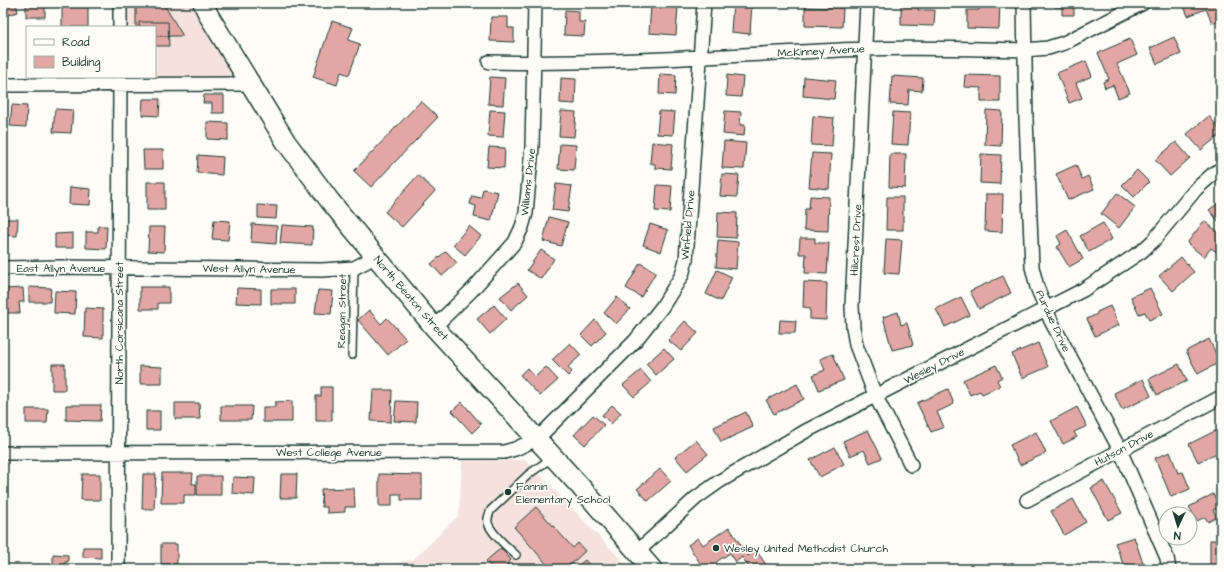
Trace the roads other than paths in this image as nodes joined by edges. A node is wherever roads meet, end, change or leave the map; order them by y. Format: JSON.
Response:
{"nodes":[{"id":1,"x":120,"y":3,"type":"edge"},
{"id":2,"x":202,"y":3,"type":"edge"},
{"id":3,"x":535,"y":3,"type":"edge"},
{"id":4,"x":704,"y":3,"type":"edge"},
{"id":5,"x":867,"y":3,"type":"edge"},
{"id":6,"x":1024,"y":3,"type":"edge"},
{"id":7,"x":1143,"y":3,"type":"edge"},
{"id":8,"x":120,"y":26,"type":"edge"},
{"id":9,"x":866,"y":49,"type":"junction"},
{"id":10,"x":1024,"y":50,"type":"junction"},
{"id":11,"x":700,"y":58,"type":"junction"},
{"id":12,"x":489,"y":62,"type":"dead end"},
{"id":13,"x":534,"y":63,"type":"junction"},
{"id":14,"x":120,"y":81,"type":"edge"},
{"id":15,"x":250,"y":84,"type":"junction"},
{"id":16,"x":3,"y":85,"type":"edge"},
{"id":17,"x":1221,"y":169,"type":"edge"},
{"id":18,"x":375,"y":257,"type":"junction"},
{"id":19,"x":3,"y":268,"type":"edge"},
{"id":20,"x":119,"y":268,"type":"junction"},
{"id":21,"x":354,"y":268,"type":"junction"},
{"id":22,"x":1046,"y":308,"type":"junction"},
{"id":23,"x":434,"y":327,"type":"junction"},
{"id":24,"x":352,"y":355,"type":"dead end"},
{"id":25,"x":875,"y":395,"type":"junction"},
{"id":26,"x":1221,"y":397,"type":"edge"},
{"id":27,"x":537,"y":439,"type":"junction"},
{"id":28,"x":1120,"y":450,"type":"junction"},
{"id":29,"x":118,"y":452,"type":"junction"},
{"id":30,"x":3,"y":453,"type":"edge"},
{"id":31,"x":553,"y":456,"type":"junction"},
{"id":32,"x":911,"y":465,"type":"dead end"},
{"id":33,"x":1027,"y":500,"type":"dead end"},
{"id":34,"x":637,"y":552,"type":"junction"},
{"id":35,"x":516,"y":555,"type":"dead end"},
{"id":36,"x":118,"y":569,"type":"edge"},
{"id":37,"x":652,"y":569,"type":"edge"},
{"id":38,"x":1169,"y":569,"type":"edge"}],
"edges":[{"from":1,"to":8,"type":"street"},
{"from":2,"to":15,"type":"main road","name":"North Beaton Street"},
{"from":3,"to":13,"type":"street","name":"Williams Drive"},
{"from":4,"to":11,"type":"street","name":"Winfield Drive"},
{"from":5,"to":9,"type":"street","name":"Hillcrest Drive"},
{"from":6,"to":10,"type":"street","name":"Purdue Drive"},
{"from":7,"to":10,"type":"street","name":"McKinney Avenue"},
{"from":9,"to":10,"type":"street","name":"McKinney Avenue"},
{"from":9,"to":11,"type":"street","name":"McKinney Avenue"},
{"from":9,"to":25,"type":"street","name":"Hillcrest Drive"},
{"from":10,"to":22,"type":"street","name":"Purdue Drive"},
{"from":11,"to":13,"type":"street","name":"McKinney Avenue"},
{"from":11,"to":27,"type":"street","name":"Winfield Drive"},
{"from":12,"to":13,"type":"street","name":"McKinney Avenue"},
{"from":13,"to":23,"type":"street","name":"Williams Drive"},
{"from":14,"to":15,"type":"street"},
{"from":14,"to":16,"type":"street"},
{"from":14,"to":20,"type":"street","name":"North Corsicana Street"},
{"from":15,"to":18,"type":"main road","name":"North Beaton Street"},
{"from":17,"to":22,"type":"street","name":"Wesley Drive"},
{"from":18,"to":21,"type":"street","name":"West Allyn Avenue"},
{"from":18,"to":23,"type":"main road","name":"North Beaton Street"},
{"from":19,"to":20,"type":"street","name":"East Allyn Avenue"},
{"from":20,"to":21,"type":"street","name":"West Allyn Avenue"},
{"from":20,"to":29,"type":"street","name":"North Corsicana Street"},
{"from":21,"to":24,"type":"lane","name":"Reagan Street"},
{"from":22,"to":25,"type":"street","name":"Wesley Drive"},
{"from":22,"to":28,"type":"street","name":"Purdue Drive"},
{"from":23,"to":27,"type":"main road","name":"North Beaton Street"},
{"from":25,"to":32,"type":"street","name":"Hillcrest Drive"},
{"from":25,"to":34,"type":"street","name":"Wesley Drive"},
{"from":26,"to":28,"type":"street","name":"Hutson Drive"},
{"from":27,"to":29,"type":"street","name":"West College Avenue"},
{"from":27,"to":31,"type":"main road","name":"North Beaton Street"},
{"from":28,"to":33,"type":"street","name":"Hutson Drive"},
{"from":28,"to":38,"type":"street","name":"Purdue Drive"},
{"from":29,"to":30,"type":"street","name":"West College Avenue"},
{"from":29,"to":36,"type":"street","name":"North Corsicana Street"},
{"from":31,"to":34,"type":"main road","name":"North Beaton Street"},
{"from":31,"to":35,"type":"lane"},
{"from":34,"to":37,"type":"main road","name":"North Beaton Street"}]}
